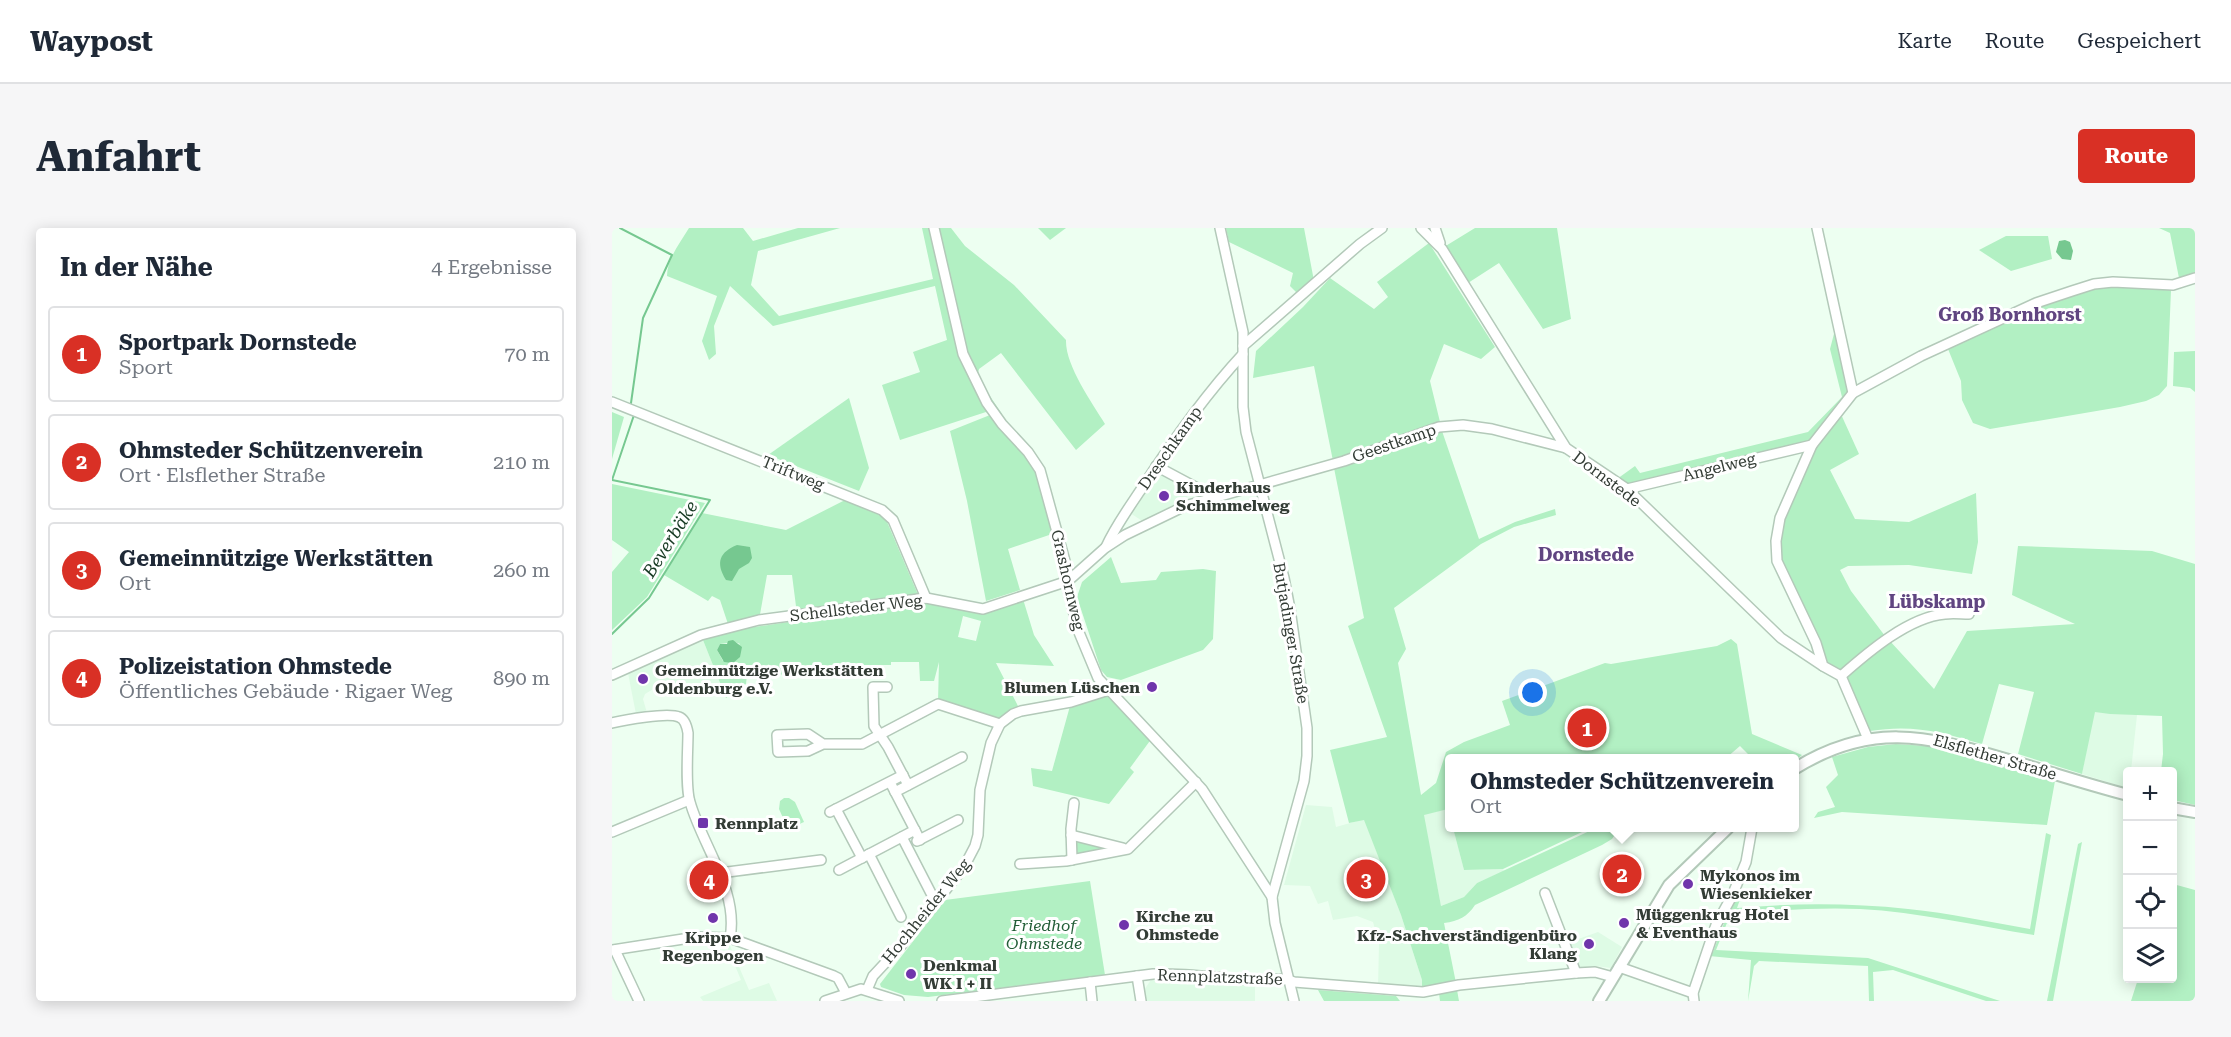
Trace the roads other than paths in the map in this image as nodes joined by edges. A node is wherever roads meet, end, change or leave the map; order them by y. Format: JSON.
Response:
{"nodes":[{"id":1,"x":934,"y":228,"type":"edge"},
{"id":2,"x":1220,"y":228,"type":"edge"},
{"id":3,"x":1382,"y":228,"type":"edge"},
{"id":4,"x":1421,"y":228,"type":"edge"},
{"id":5,"x":1435,"y":228,"type":"edge"},
{"id":6,"x":1817,"y":228,"type":"edge"},
{"id":7,"x":1442,"y":249,"type":"junction"},
{"id":8,"x":2195,"y":278,"type":"edge"},
{"id":9,"x":1243,"y":350,"type":"junction"},
{"id":10,"x":1853,"y":393,"type":"junction"},
{"id":11,"x":612,"y":402,"type":"edge"},
{"id":12,"x":1812,"y":445,"type":"junction"},
{"id":13,"x":1566,"y":448,"type":"junction"},
{"id":14,"x":1156,"y":466,"type":"junction"},
{"id":15,"x":1259,"y":484,"type":"junction"},
{"id":16,"x":1627,"y":489,"type":"junction"},
{"id":17,"x":1214,"y":497,"type":"junction"},
{"id":18,"x":1105,"y":548,"type":"junction"},
{"id":19,"x":1068,"y":581,"type":"junction"},
{"id":20,"x":926,"y":598,"type":"junction"},
{"id":21,"x":1969,"y":614,"type":"dead end"},
{"id":22,"x":1823,"y":666,"type":"junction"},
{"id":23,"x":612,"y":675,"type":"edge"},
{"id":24,"x":1841,"y":676,"type":"junction"},
{"id":25,"x":887,"y":687,"type":"dead end"},
{"id":26,"x":1109,"y":690,"type":"junction"},
{"id":27,"x":612,"y":723,"type":"edge"},
{"id":28,"x":1000,"y":724,"type":"junction"},
{"id":29,"x":879,"y":735,"type":"junction"},
{"id":30,"x":1868,"y":739,"type":"junction"},
{"id":31,"x":823,"y":744,"type":"dead end"},
{"id":32,"x":962,"y":757,"type":"dead end"},
{"id":33,"x":1799,"y":766,"type":"edge"},
{"id":34,"x":903,"y":775,"type":"junction"},
{"id":35,"x":890,"y":782,"type":"junction"},
{"id":36,"x":1196,"y":782,"type":"junction"},
{"id":37,"x":908,"y":785,"type":"junction"},
{"id":38,"x":895,"y":792,"type":"junction"},
{"id":39,"x":2123,"y":794,"type":"edge"},
{"id":40,"x":689,"y":800,"type":"junction"},
{"id":41,"x":1074,"y":803,"type":"dead end"},
{"id":42,"x":2177,"y":809,"type":"edge"},
{"id":43,"x":2195,"y":812,"type":"edge"},
{"id":44,"x":958,"y":820,"type":"dead end"},
{"id":45,"x":915,"y":830,"type":"junction"},
{"id":46,"x":612,"y":832,"type":"edge"},
{"id":47,"x":1724,"y":832,"type":"edge"},
{"id":48,"x":1751,"y":832,"type":"edge"},
{"id":49,"x":1071,"y":835,"type":"junction"},
{"id":50,"x":902,"y":837,"type":"junction"},
{"id":51,"x":920,"y":840,"type":"junction"},
{"id":52,"x":907,"y":847,"type":"junction"},
{"id":53,"x":1128,"y":849,"type":"junction"},
{"id":54,"x":865,"y":856,"type":"junction"},
{"id":55,"x":821,"y":860,"type":"dead end"},
{"id":56,"x":1072,"y":860,"type":"junction"},
{"id":57,"x":1020,"y":864,"type":"dead end"},
{"id":58,"x":839,"y":870,"type":"dead end"},
{"id":59,"x":720,"y":873,"type":"junction"},
{"id":60,"x":1545,"y":893,"type":"dead end"},
{"id":61,"x":1272,"y":897,"type":"junction"},
{"id":62,"x":935,"y":901,"type":"junction"},
{"id":63,"x":901,"y":917,"type":"dead end"},
{"id":64,"x":729,"y":938,"type":"junction"},
{"id":65,"x":614,"y":950,"type":"edge"},
{"id":66,"x":1616,"y":972,"type":"junction"},
{"id":67,"x":1576,"y":973,"type":"junction"},
{"id":68,"x":1137,"y":976,"type":"junction"},
{"id":69,"x":1289,"y":980,"type":"junction"},
{"id":70,"x":1090,"y":982,"type":"junction"},
{"id":71,"x":867,"y":990,"type":"junction"},
{"id":72,"x":846,"y":993,"type":"junction"},
{"id":73,"x":1007,"y":997,"type":"edge"},
{"id":74,"x":1694,"y":997,"type":"edge"},
{"id":75,"x":639,"y":1001,"type":"edge"},
{"id":76,"x":825,"y":1001,"type":"edge"},
{"id":77,"x":899,"y":1001,"type":"edge"},
{"id":78,"x":942,"y":1001,"type":"edge"},
{"id":79,"x":1092,"y":1001,"type":"edge"},
{"id":80,"x":1141,"y":1001,"type":"edge"},
{"id":81,"x":1294,"y":1001,"type":"edge"},
{"id":82,"x":1599,"y":1001,"type":"edge"}],
"edges":[{"from":1,"to":19,"type":"street","name":"Grashornweg"},
{"from":2,"to":9,"type":"street","name":"Butjadinger Straße"},
{"from":3,"to":9,"type":"street","name":"Dreschkamp"},
{"from":4,"to":7,"type":"street","name":"Dornstede"},
{"from":5,"to":7,"type":"street","name":"Dornstede"},
{"from":6,"to":10,"type":"street"},
{"from":7,"to":13,"type":"street","name":"Dornstede"},
{"from":8,"to":10,"type":"street"},
{"from":9,"to":14,"type":"street","name":"Dreschkamp"},
{"from":9,"to":15,"type":"street","name":"Butjadinger Straße"},
{"from":10,"to":12,"type":"street"},
{"from":11,"to":20,"type":"street","name":"Triftweg"},
{"from":12,"to":16,"type":"street","name":"Angelweg"},
{"from":12,"to":22,"type":"street"},
{"from":13,"to":15,"type":"street","name":"Geestkamp"},
{"from":13,"to":16,"type":"street","name":"Dornstede"},
{"from":14,"to":17,"type":"street"},
{"from":14,"to":18,"type":"street","name":"Dreschkamp"},
{"from":15,"to":17,"type":"street","name":"Schellsteder Weg"},
{"from":15,"to":61,"type":"street","name":"Butjadinger Straße"},
{"from":16,"to":22,"type":"street","name":"Dornstede"},
{"from":17,"to":18,"type":"street","name":"Schellsteder Weg"},
{"from":18,"to":19,"type":"street","name":"Schellsteder Weg"},
{"from":19,"to":20,"type":"street","name":"Schellsteder Weg"},
{"from":19,"to":26,"type":"street","name":"Grashornweg"},
{"from":20,"to":23,"type":"street","name":"Schellsteder Weg"},
{"from":21,"to":24,"type":"street"},
{"from":22,"to":24,"type":"street","name":"Dornstede"},
{"from":24,"to":30,"type":"street"},
{"from":25,"to":29,"type":"street"},
{"from":26,"to":28,"type":"street"},
{"from":26,"to":36,"type":"street","name":"Grashornweg"},
{"from":27,"to":40,"type":"street"},
{"from":28,"to":29,"type":"street"},
{"from":28,"to":62,"type":"street","name":"Hochheider Weg"},
{"from":29,"to":31,"type":"street"},
{"from":29,"to":34,"type":"street"},
{"from":30,"to":33,"type":"main road","name":"Elsflether Straße"},
{"from":30,"to":39,"type":"main road","name":"Elsflether Straße"},
{"from":32,"to":37,"type":"street"},
{"from":34,"to":35,"type":"street"},
{"from":34,"to":37,"type":"street"},
{"from":35,"to":38,"type":"street"},
{"from":35,"to":54,"type":"street"},
{"from":36,"to":53,"type":"street"},
{"from":36,"to":61,"type":"street","name":"Grashornweg"},
{"from":37,"to":38,"type":"street"},
{"from":38,"to":45,"type":"street"},
{"from":40,"to":46,"type":"street"},
{"from":40,"to":59,"type":"street"},
{"from":41,"to":49,"type":"street"},
{"from":42,"to":43,"type":"main road"},
{"from":44,"to":51,"type":"street"},
{"from":45,"to":50,"type":"street"},
{"from":45,"to":51,"type":"street"},
{"from":47,"to":66,"type":"main road"},
{"from":48,"to":74,"type":"street"},
{"from":49,"to":53,"type":"street"},
{"from":49,"to":56,"type":"street"},
{"from":50,"to":52,"type":"street"},
{"from":50,"to":54,"type":"street"},
{"from":51,"to":52,"type":"street"},
{"from":52,"to":62,"type":"street"},
{"from":53,"to":56,"type":"street"},
{"from":54,"to":58,"type":"street"},
{"from":54,"to":63,"type":"street"},
{"from":55,"to":59,"type":"street"},
{"from":56,"to":57,"type":"street"},
{"from":59,"to":64,"type":"street"},
{"from":60,"to":67,"type":"street"},
{"from":61,"to":69,"type":"street","name":"Butjadinger Straße"},
{"from":62,"to":71,"type":"street","name":"Hochheider Weg"},
{"from":64,"to":65,"type":"street"},
{"from":64,"to":72,"type":"street"},
{"from":65,"to":75,"type":"street"},
{"from":66,"to":67,"type":"street","name":"Rennplatzstraße"},
{"from":66,"to":74,"type":"street","name":"Rennplatzstraße"},
{"from":66,"to":82,"type":"main road"},
{"from":67,"to":69,"type":"street","name":"Rennplatzstraße"},
{"from":68,"to":69,"type":"street","name":"Rennplatzstraße"},
{"from":68,"to":70,"type":"street","name":"Rennplatzstraße"},
{"from":68,"to":80,"type":"street"},
{"from":69,"to":81,"type":"street","name":"Butjadinger Straße"},
{"from":70,"to":73,"type":"street","name":"Rennplatzstraße"},
{"from":70,"to":79,"type":"street"},
{"from":71,"to":72,"type":"street"},
{"from":71,"to":77,"type":"street"},
{"from":72,"to":76,"type":"street"},
{"from":73,"to":78,"type":"street","name":"Rennplatzstraße"}]}
